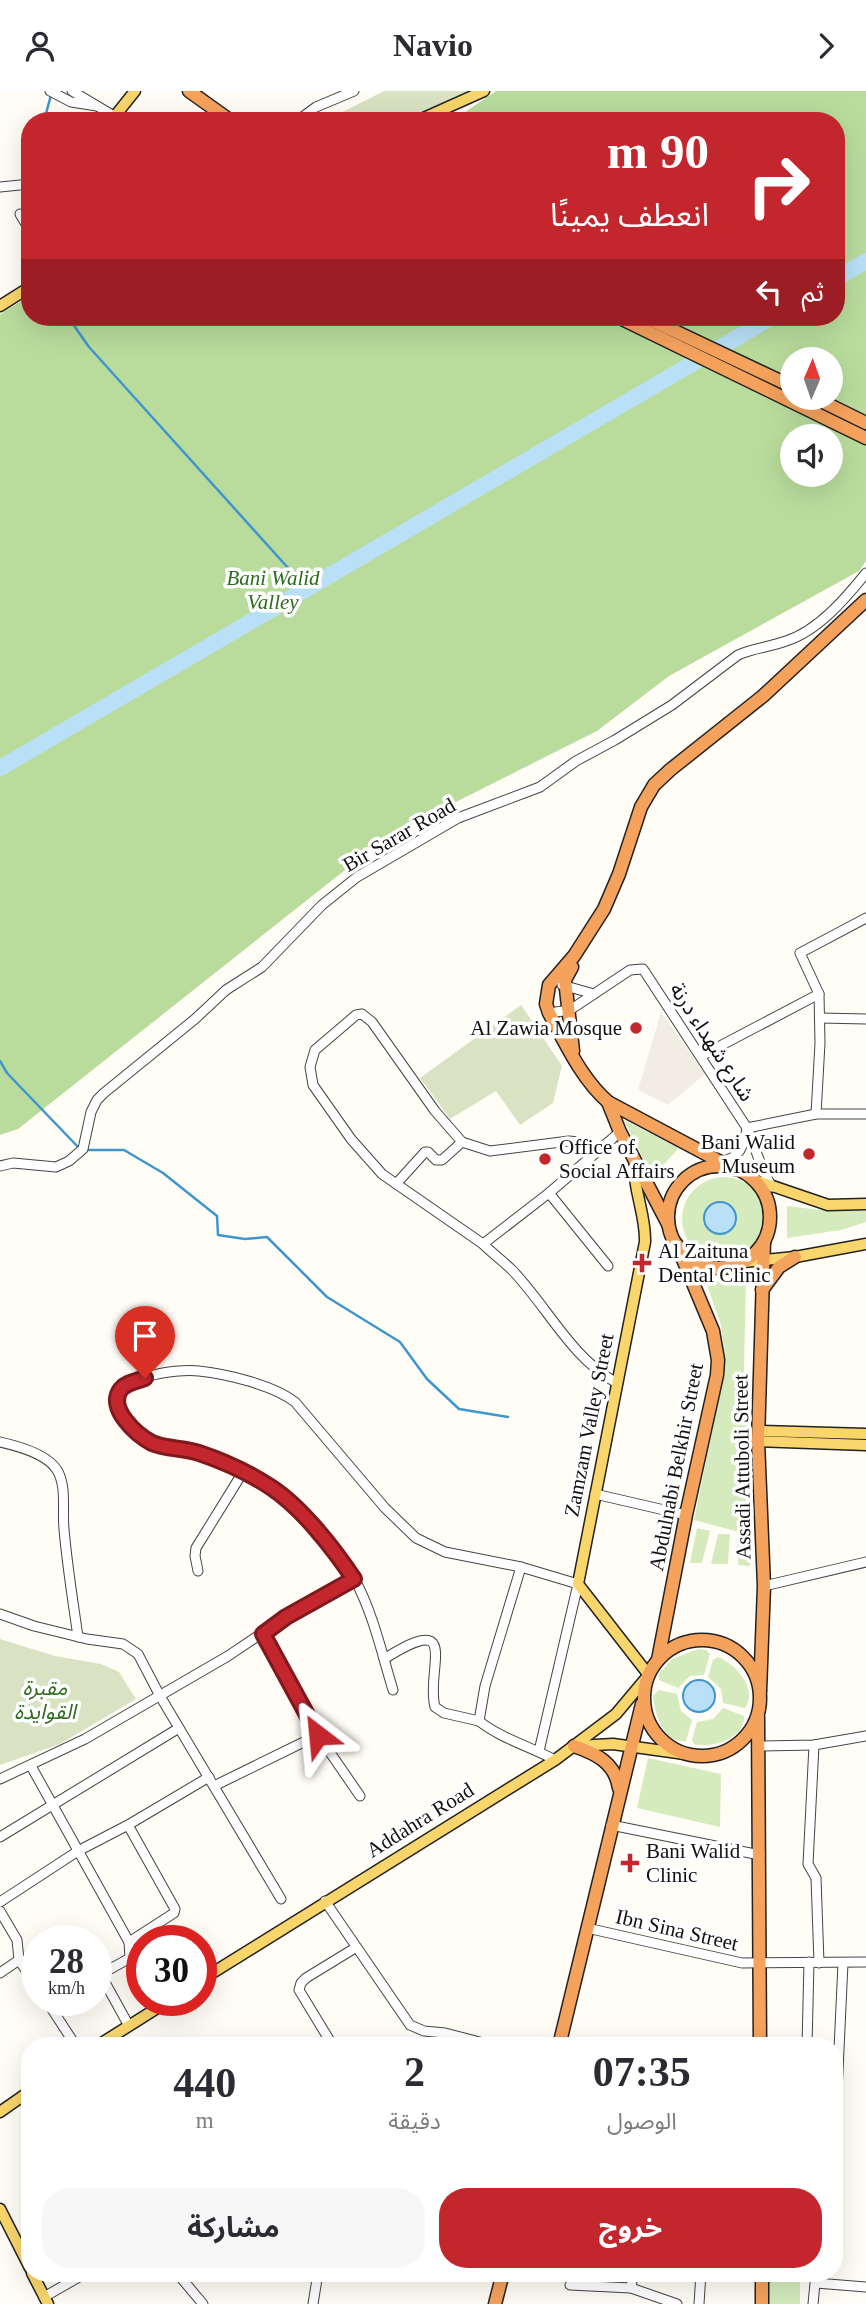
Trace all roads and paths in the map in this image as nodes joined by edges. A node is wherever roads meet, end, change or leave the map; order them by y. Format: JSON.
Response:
{"nodes":[{"id":1,"x":50,"y":91,"type":"edge"},
{"id":2,"x":72,"y":91,"type":"edge"},
{"id":3,"x":135,"y":91,"type":"edge"},
{"id":4,"x":189,"y":91,"type":"edge"},
{"id":5,"x":354,"y":91,"type":"edge"},
{"id":6,"x":484,"y":91,"type":"edge"},
{"id":7,"x":97,"y":106,"type":"junction"},
{"id":8,"x":104,"y":112,"type":"edge"},
{"id":9,"x":117,"y":112,"type":"edge"},
{"id":10,"x":219,"y":112,"type":"edge"},
{"id":11,"x":309,"y":112,"type":"edge"},
{"id":12,"x":437,"y":112,"type":"edge"},
{"id":13,"x":21,"y":185,"type":"edge"},
{"id":14,"x":0,"y":187,"type":"edge"},
{"id":15,"x":21,"y":293,"type":"edge"},
{"id":16,"x":0,"y":306,"type":"edge"},
{"id":17,"x":636,"y":326,"type":"edge"},
{"id":18,"x":664,"y":326,"type":"edge"},
{"id":19,"x":780,"y":381,"type":"edge"},
{"id":20,"x":840,"y":410,"type":"edge"},
{"id":21,"x":866,"y":423,"type":"edge"},
{"id":22,"x":866,"y":438,"type":"edge"},
{"id":23,"x":866,"y":573,"type":"edge"},
{"id":24,"x":866,"y":600,"type":"edge"},
{"id":25,"x":866,"y":918,"type":"edge"},
{"id":26,"x":574,"y":956,"type":"junction"},
{"id":27,"x":551,"y":981,"type":"junction"},
{"id":28,"x":566,"y":986,"type":"junction"},
{"id":29,"x":594,"y":993,"type":"junction"},
{"id":30,"x":818,"y":994,"type":"junction"},
{"id":31,"x":570,"y":1010,"type":"junction"},
{"id":32,"x":550,"y":1013,"type":"junction"},
{"id":33,"x":820,"y":1018,"type":"junction"},
{"id":34,"x":866,"y":1020,"type":"edge"},
{"id":35,"x":701,"y":1056,"type":"junction"},
{"id":36,"x":576,"y":1063,"type":"junction"},
{"id":37,"x":608,"y":1102,"type":"junction"},
{"id":38,"x":816,"y":1114,"type":"junction"},
{"id":39,"x":866,"y":1114,"type":"edge"},
{"id":40,"x":747,"y":1128,"type":"junction"},
{"id":41,"x":620,"y":1132,"type":"junction"},
{"id":42,"x":462,"y":1142,"type":"junction"},
{"id":43,"x":597,"y":1152,"type":"junction"},
{"id":44,"x":635,"y":1161,"type":"junction"},
{"id":45,"x":719,"y":1162,"type":"junction"},
{"id":46,"x":0,"y":1166,"type":"edge"},
{"id":47,"x":734,"y":1169,"type":"junction"},
{"id":48,"x":752,"y":1179,"type":"junction"},
{"id":49,"x":396,"y":1184,"type":"junction"},
{"id":50,"x":772,"y":1187,"type":"junction"},
{"id":51,"x":549,"y":1192,"type":"junction"},
{"id":52,"x":866,"y":1204,"type":"edge"},
{"id":53,"x":670,"y":1229,"type":"junction"},
{"id":54,"x":764,"y":1242,"type":"junction"},
{"id":55,"x":483,"y":1244,"type":"junction"},
{"id":56,"x":866,"y":1244,"type":"edge"},
{"id":57,"x":677,"y":1245,"type":"junction"},
{"id":58,"x":795,"y":1257,"type":"junction"},
{"id":59,"x":762,"y":1261,"type":"junction"},
{"id":60,"x":744,"y":1262,"type":"junction"},
{"id":61,"x":608,"y":1266,"type":"dead end"},
{"id":62,"x":762,"y":1290,"type":"junction"},
{"id":63,"x":617,"y":1383,"type":"junction"},
{"id":64,"x":866,"y":1434,"type":"edge"},
{"id":65,"x":759,"y":1436,"type":"junction"},
{"id":66,"x":0,"y":1442,"type":"edge"},
{"id":67,"x":866,"y":1445,"type":"edge"},
{"id":68,"x":243,"y":1472,"type":"junction"},
{"id":69,"x":595,"y":1495,"type":"junction"},
{"id":70,"x":686,"y":1515,"type":"junction"},
{"id":71,"x":866,"y":1562,"type":"edge"},
{"id":72,"x":521,"y":1567,"type":"junction"},
{"id":73,"x":198,"y":1571,"type":"dead end"},
{"id":74,"x":354,"y":1579,"type":"junction"},
{"id":75,"x":578,"y":1584,"type":"junction"},
{"id":76,"x":764,"y":1586,"type":"junction"},
{"id":77,"x":0,"y":1614,"type":"edge"},
{"id":78,"x":263,"y":1634,"type":"junction"},
{"id":79,"x":78,"y":1637,"type":"junction"},
{"id":80,"x":384,"y":1659,"type":"junction"},
{"id":81,"x":658,"y":1660,"type":"junction"},
{"id":82,"x":648,"y":1676,"type":"junction"},
{"id":83,"x":393,"y":1691,"type":"dead end"},
{"id":84,"x":760,"y":1691,"type":"junction"},
{"id":85,"x":160,"y":1696,"type":"junction"},
{"id":86,"x":643,"y":1697,"type":"junction"},
{"id":87,"x":758,"y":1710,"type":"junction"},
{"id":88,"x":479,"y":1721,"type":"junction"},
{"id":89,"x":179,"y":1728,"type":"junction"},
{"id":90,"x":318,"y":1735,"type":"junction"},
{"id":91,"x":866,"y":1736,"type":"edge"},
{"id":92,"x":632,"y":1745,"type":"junction"},
{"id":93,"x":814,"y":1745,"type":"junction"},
{"id":94,"x":574,"y":1746,"type":"junction"},
{"id":95,"x":760,"y":1746,"type":"junction"},
{"id":96,"x":539,"y":1751,"type":"junction"},
{"id":97,"x":685,"y":1754,"type":"junction"},
{"id":98,"x":555,"y":1760,"type":"junction"},
{"id":99,"x":31,"y":1766,"type":"junction"},
{"id":100,"x":0,"y":1779,"type":"edge"},
{"id":101,"x":212,"y":1782,"type":"junction"},
{"id":102,"x":620,"y":1791,"type":"junction"},
{"id":103,"x":360,"y":1796,"type":"dead end"},
{"id":104,"x":52,"y":1806,"type":"junction"},
{"id":105,"x":128,"y":1825,"type":"junction"},
{"id":106,"x":611,"y":1825,"type":"junction"},
{"id":107,"x":0,"y":1837,"type":"edge"},
{"id":108,"x":78,"y":1851,"type":"junction"},
{"id":109,"x":760,"y":1856,"type":"junction"},
{"id":110,"x":281,"y":1899,"type":"dead end"},
{"id":111,"x":325,"y":1901,"type":"junction"},
{"id":112,"x":0,"y":1902,"type":"edge"},
{"id":113,"x":0,"y":1911,"type":"edge"},
{"id":114,"x":155,"y":1925,"type":"edge"},
{"id":115,"x":587,"y":1928,"type":"junction"},
{"id":116,"x":126,"y":1937,"type":"edge"},
{"id":117,"x":355,"y":1948,"type":"junction"},
{"id":118,"x":19,"y":1960,"type":"junction"},
{"id":119,"x":126,"y":1960,"type":"edge"},
{"id":120,"x":814,"y":1962,"type":"junction"},
{"id":121,"x":866,"y":1962,"type":"edge"},
{"id":122,"x":21,"y":1963,"type":"edge"},
{"id":123,"x":844,"y":1963,"type":"junction"},
{"id":124,"x":760,"y":1964,"type":"junction"},
{"id":125,"x":217,"y":1970,"type":"edge"},
{"id":126,"x":0,"y":1973,"type":"edge"},
{"id":127,"x":56,"y":2016,"type":"edge"},
{"id":128,"x":146,"y":2016,"type":"edge"},
{"id":129,"x":129,"y":2027,"type":"junction"},
{"id":130,"x":70,"y":2037,"type":"edge"},
{"id":131,"x":112,"y":2037,"type":"edge"},
{"id":132,"x":328,"y":2037,"type":"edge"},
{"id":133,"x":460,"y":2037,"type":"edge"},
{"id":134,"x":561,"y":2037,"type":"edge"},
{"id":135,"x":761,"y":2037,"type":"edge"},
{"id":136,"x":808,"y":2037,"type":"edge"},
{"id":137,"x":840,"y":2037,"type":"edge"},
{"id":138,"x":21,"y":2097,"type":"edge"},
{"id":139,"x":0,"y":2112,"type":"edge"},
{"id":140,"x":0,"y":2209,"type":"edge"},
{"id":141,"x":21,"y":2250,"type":"edge"},
{"id":142,"x":37,"y":2282,"type":"edge"},
{"id":143,"x":73,"y":2282,"type":"edge"},
{"id":144,"x":185,"y":2282,"type":"edge"},
{"id":145,"x":317,"y":2282,"type":"edge"},
{"id":146,"x":501,"y":2282,"type":"edge"},
{"id":147,"x":632,"y":2282,"type":"edge"},
{"id":148,"x":700,"y":2282,"type":"edge"},
{"id":149,"x":762,"y":2282,"type":"edge"},
{"id":150,"x":816,"y":2282,"type":"edge"},
{"id":151,"x":838,"y":2282,"type":"edge"},
{"id":152,"x":570,"y":2285,"type":"dead end"},
{"id":153,"x":866,"y":2287,"type":"edge"},
{"id":154,"x":631,"y":2288,"type":"junction"},
{"id":155,"x":46,"y":2300,"type":"edge"},
{"id":156,"x":203,"y":2304,"type":"edge"},
{"id":157,"x":313,"y":2304,"type":"edge"},
{"id":158,"x":495,"y":2304,"type":"edge"},
{"id":159,"x":677,"y":2304,"type":"edge"},
{"id":160,"x":698,"y":2304,"type":"edge"},
{"id":161,"x":762,"y":2304,"type":"edge"},
{"id":162,"x":813,"y":2304,"type":"edge"}],
"edges":[{"from":1,"to":7,"type":"street"},
{"from":2,"to":7,"type":"street"},
{"from":3,"to":9,"type":"main road"},
{"from":4,"to":10,"type":"highway"},
{"from":5,"to":11,"type":"street"},
{"from":6,"to":12,"type":"main road"},
{"from":7,"to":8,"type":"street"},
{"from":13,"to":14,"type":"street"},
{"from":15,"to":16,"type":"main road"},
{"from":17,"to":22,"type":"highway"},
{"from":18,"to":19,"type":"highway"},
{"from":20,"to":21,"type":"highway"},
{"from":23,"to":46,"type":"street","name":"Bir Sarar Road"},
{"from":24,"to":26,"type":"highway"},
{"from":25,"to":30,"type":"street"},
{"from":26,"to":27,"type":"highway"},
{"from":26,"to":28,"type":"highway"},
{"from":27,"to":28,"type":"street"},
{"from":27,"to":32,"type":"highway"},
{"from":28,"to":29,"type":"street"},
{"from":28,"to":31,"type":"highway"},
{"from":29,"to":31,"type":"street"},
{"from":29,"to":35,"type":"street","name":"شارع شهداء درنة"},
{"from":30,"to":33,"type":"street"},
{"from":30,"to":35,"type":"street"},
{"from":31,"to":32,"type":"street"},
{"from":31,"to":36,"type":"highway"},
{"from":32,"to":36,"type":"highway"},
{"from":33,"to":34,"type":"street"},
{"from":33,"to":38,"type":"street"},
{"from":35,"to":40,"type":"street","name":"شارع شهداء درنة"},
{"from":36,"to":37,"type":"highway"},
{"from":37,"to":41,"type":"highway"},
{"from":37,"to":45,"type":"highway"},
{"from":38,"to":39,"type":"street"},
{"from":38,"to":40,"type":"street"},
{"from":40,"to":45,"type":"street"},
{"from":40,"to":50,"type":"street","name":"شارع شهداء درنة"},
{"from":41,"to":43,"type":"street"},
{"from":41,"to":44,"type":"highway"},
{"from":42,"to":43,"type":"street"},
{"from":42,"to":49,"type":"street"},
{"from":42,"to":49,"type":"street"},
{"from":43,"to":51,"type":"street"},
{"from":44,"to":53,"type":"highway"},
{"from":44,"to":63,"type":"main road","name":"Zamzam Valley Street"},
{"from":45,"to":47,"type":"highway"},
{"from":47,"to":48,"type":"highway"},
{"from":47,"to":53,"type":"highway"},
{"from":48,"to":50,"type":"main road"},
{"from":48,"to":54,"type":"highway"},
{"from":49,"to":55,"type":"street"},
{"from":50,"to":52,"type":"main road"},
{"from":51,"to":55,"type":"street"},
{"from":51,"to":61,"type":"street"},
{"from":53,"to":57,"type":"highway"},
{"from":54,"to":59,"type":"highway","name":"Assadi Attuboli Street"},
{"from":54,"to":60,"type":"highway"},
{"from":55,"to":63,"type":"street"},
{"from":56,"to":58,"type":"main road"},
{"from":57,"to":60,"type":"highway"},
{"from":57,"to":70,"type":"highway","name":"Abdulnabi Belkhir Street"},
{"from":58,"to":59,"type":"main road"},
{"from":58,"to":62,"type":"highway"},
{"from":59,"to":60,"type":"main road"},
{"from":59,"to":62,"type":"highway","name":"Assadi Attuboli Street"},
{"from":62,"to":65,"type":"highway","name":"Assadi Attuboli Street"},
{"from":63,"to":69,"type":"main road","name":"Zamzam Valley Street"},
{"from":64,"to":65,"type":"main road"},
{"from":65,"to":67,"type":"main road"},
{"from":65,"to":76,"type":"highway","name":"Assadi Attuboli Street"},
{"from":66,"to":79,"type":"street"},
{"from":68,"to":72,"type":"street"},
{"from":68,"to":73,"type":"street"},
{"from":68,"to":74,"type":"street"},
{"from":69,"to":70,"type":"street"},
{"from":69,"to":75,"type":"main road","name":"Zamzam Valley Street"},
{"from":70,"to":81,"type":"highway","name":"Abdulnabi Belkhir Street"},
{"from":71,"to":76,"type":"street"},
{"from":72,"to":75,"type":"street"},
{"from":72,"to":88,"type":"street"},
{"from":74,"to":78,"type":"street"},
{"from":74,"to":80,"type":"street"},
{"from":75,"to":82,"type":"main road"},
{"from":75,"to":96,"type":"street"},
{"from":76,"to":84,"type":"highway","name":"Assadi Attuboli Street"},
{"from":77,"to":79,"type":"street"},
{"from":78,"to":85,"type":"street"},
{"from":78,"to":90,"type":"street"},
{"from":79,"to":85,"type":"street"},
{"from":80,"to":83,"type":"street"},
{"from":80,"to":88,"type":"street"},
{"from":81,"to":82,"type":"highway"},
{"from":81,"to":84,"type":"highway"},
{"from":82,"to":86,"type":"highway"},
{"from":82,"to":94,"type":"main road","name":"Addahra Road"},
{"from":84,"to":87,"type":"highway"},
{"from":85,"to":89,"type":"street"},
{"from":85,"to":99,"type":"street"},
{"from":86,"to":92,"type":"highway"},
{"from":86,"to":97,"type":"highway"},
{"from":87,"to":95,"type":"highway"},
{"from":87,"to":97,"type":"highway"},
{"from":88,"to":96,"type":"street"},
{"from":89,"to":101,"type":"street"},
{"from":89,"to":104,"type":"street"},
{"from":90,"to":101,"type":"street"},
{"from":90,"to":103,"type":"street"},
{"from":91,"to":93,"type":"street"},
{"from":92,"to":94,"type":"main road"},
{"from":92,"to":97,"type":"main road"},
{"from":92,"to":102,"type":"highway"},
{"from":93,"to":95,"type":"street"},
{"from":93,"to":120,"type":"street"},
{"from":94,"to":98,"type":"main road","name":"Addahra Road"},
{"from":94,"to":102,"type":"highway"},
{"from":95,"to":109,"type":"highway"},
{"from":96,"to":98,"type":"street"},
{"from":98,"to":111,"type":"main road","name":"Addahra Road"},
{"from":99,"to":100,"type":"street"},
{"from":99,"to":104,"type":"street"},
{"from":101,"to":105,"type":"street"},
{"from":101,"to":110,"type":"street"},
{"from":102,"to":106,"type":"highway"},
{"from":104,"to":107,"type":"street"},
{"from":104,"to":108,"type":"street"},
{"from":105,"to":108,"type":"street"},
{"from":105,"to":114,"type":"street"},
{"from":106,"to":109,"type":"street"},
{"from":106,"to":115,"type":"highway"},
{"from":108,"to":112,"type":"street"},
{"from":108,"to":116,"type":"street"},
{"from":109,"to":124,"type":"highway"},
{"from":111,"to":117,"type":"street"},
{"from":111,"to":125,"type":"main road","name":"Addahra Road"},
{"from":113,"to":118,"type":"street"},
{"from":115,"to":124,"type":"street","name":"Ibn Sina Street"},
{"from":115,"to":134,"type":"highway"},
{"from":117,"to":132,"type":"street"},
{"from":117,"to":133,"type":"street"},
{"from":118,"to":122,"type":"street"},
{"from":118,"to":126,"type":"street"},
{"from":119,"to":129,"type":"street"},
{"from":120,"to":123,"type":"street","name":"Ibn Sina Street"},
{"from":120,"to":124,"type":"street","name":"Ibn Sina Street"},
{"from":120,"to":136,"type":"street"},
{"from":121,"to":123,"type":"street","name":"Ibn Sina Street"},
{"from":123,"to":137,"type":"street"},
{"from":124,"to":135,"type":"highway"},
{"from":127,"to":130,"type":"street"},
{"from":128,"to":129,"type":"main road"},
{"from":129,"to":131,"type":"main road"},
{"from":138,"to":139,"type":"main road"},
{"from":140,"to":141,"type":"main road"},
{"from":142,"to":155,"type":"main road"},
{"from":143,"to":155,"type":"street"},
{"from":144,"to":156,"type":"street"},
{"from":145,"to":157,"type":"street"},
{"from":146,"to":158,"type":"highway"},
{"from":147,"to":154,"type":"street"},
{"from":148,"to":160,"type":"street"},
{"from":149,"to":161,"type":"highway"},
{"from":150,"to":162,"type":"street"},
{"from":151,"to":153,"type":"street"},
{"from":152,"to":154,"type":"street"},
{"from":154,"to":159,"type":"street"}]}
